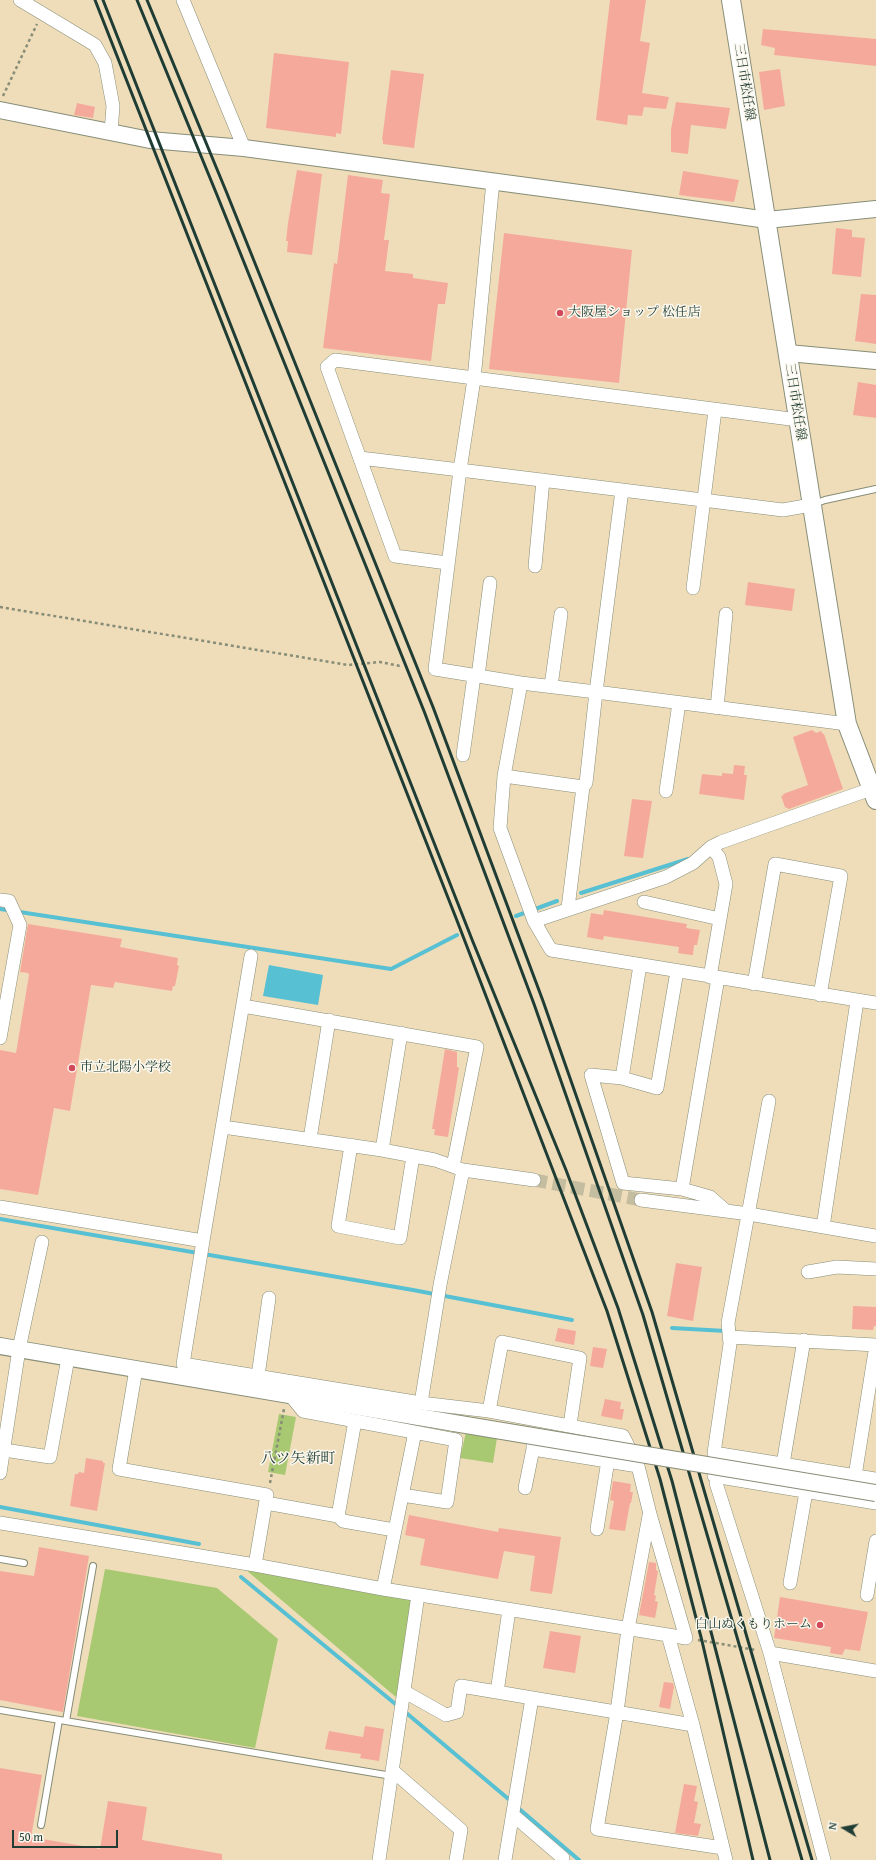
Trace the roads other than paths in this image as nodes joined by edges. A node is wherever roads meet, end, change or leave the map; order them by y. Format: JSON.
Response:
{"nodes":[{"id":1,"x":20,"y":0,"type":"edge"},
{"id":2,"x":183,"y":0,"type":"edge"},
{"id":3,"x":731,"y":0,"type":"edge"},
{"id":4,"x":0,"y":110,"type":"edge"},
{"id":5,"x":110,"y":132,"type":"junction"},
{"id":6,"x":244,"y":148,"type":"junction"},
{"id":7,"x":493,"y":182,"type":"junction"},
{"id":8,"x":876,"y":210,"type":"edge"},
{"id":9,"x":767,"y":220,"type":"junction"},
{"id":10,"x":788,"y":353,"type":"junction"},
{"id":11,"x":876,"y":361,"type":"edge"},
{"id":12,"x":474,"y":379,"type":"junction"},
{"id":13,"x":716,"y":410,"type":"junction"},
{"id":14,"x":798,"y":420,"type":"junction"},
{"id":15,"x":360,"y":458,"type":"junction"},
{"id":16,"x":460,"y":470,"type":"junction"},
{"id":17,"x":544,"y":480,"type":"junction"},
{"id":18,"x":876,"y":489,"type":"edge"},
{"id":19,"x":622,"y":490,"type":"junction"},
{"id":20,"x":704,"y":501,"type":"junction"},
{"id":21,"x":811,"y":505,"type":"junction"},
{"id":22,"x":448,"y":563,"type":"junction"},
{"id":23,"x":535,"y":566,"type":"dead end"},
{"id":24,"x":490,"y":583,"type":"dead end"},
{"id":25,"x":693,"y":588,"type":"dead end"},
{"id":26,"x":561,"y":614,"type":"dead end"},
{"id":27,"x":726,"y":614,"type":"dead end"},
{"id":28,"x":476,"y":676,"type":"junction"},
{"id":29,"x":521,"y":683,"type":"junction"},
{"id":30,"x":550,"y":686,"type":"junction"},
{"id":31,"x":596,"y":692,"type":"junction"},
{"id":32,"x":680,"y":703,"type":"junction"},
{"id":33,"x":718,"y":708,"type":"junction"},
{"id":34,"x":847,"y":724,"type":"junction"},
{"id":35,"x":463,"y":755,"type":"dead end"},
{"id":36,"x":504,"y":776,"type":"junction"},
{"id":37,"x":583,"y":787,"type":"junction"},
{"id":38,"x":666,"y":791,"type":"dead end"},
{"id":39,"x":873,"y":794,"type":"edge"},
{"id":40,"x":711,"y":847,"type":"junction"},
{"id":41,"x":5,"y":902,"type":"edge"},
{"id":42,"x":644,"y":902,"type":"dead end"},
{"id":43,"x":568,"y":908,"type":"junction"},
{"id":44,"x":720,"y":919,"type":"junction"},
{"id":45,"x":534,"y":921,"type":"junction"},
{"id":46,"x":251,"y":956,"type":"dead end"},
{"id":47,"x":640,"y":965,"type":"junction"},
{"id":48,"x":677,"y":971,"type":"junction"},
{"id":49,"x":714,"y":977,"type":"junction"},
{"id":50,"x":754,"y":984,"type":"junction"},
{"id":51,"x":820,"y":994,"type":"junction"},
{"id":52,"x":857,"y":1001,"type":"junction"},
{"id":53,"x":876,"y":1003,"type":"edge"},
{"id":54,"x":243,"y":1006,"type":"junction"},
{"id":55,"x":329,"y":1020,"type":"junction"},
{"id":56,"x":401,"y":1033,"type":"junction"},
{"id":57,"x":0,"y":1038,"type":"edge"},
{"id":58,"x":622,"y":1078,"type":"junction"},
{"id":59,"x":769,"y":1102,"type":"dead end"},
{"id":60,"x":223,"y":1127,"type":"junction"},
{"id":61,"x":310,"y":1139,"type":"junction"},
{"id":62,"x":351,"y":1145,"type":"junction"},
{"id":63,"x":382,"y":1150,"type":"junction"},
{"id":64,"x":413,"y":1156,"type":"junction"},
{"id":65,"x":458,"y":1168,"type":"junction"},
{"id":66,"x":534,"y":1180,"type":"tunnel mouth"},
{"id":67,"x":682,"y":1189,"type":"junction"},
{"id":68,"x":641,"y":1200,"type":"tunnel mouth"},
{"id":69,"x":0,"y":1207,"type":"edge"},
{"id":70,"x":726,"y":1211,"type":"junction"},
{"id":71,"x":749,"y":1214,"type":"junction"},
{"id":72,"x":823,"y":1227,"type":"junction"},
{"id":73,"x":876,"y":1236,"type":"edge"},
{"id":74,"x":42,"y":1242,"type":"dead end"},
{"id":75,"x":202,"y":1249,"type":"junction"},
{"id":76,"x":876,"y":1269,"type":"edge"},
{"id":77,"x":808,"y":1272,"type":"dead end"},
{"id":78,"x":269,"y":1298,"type":"dead end"},
{"id":79,"x":729,"y":1333,"type":"junction"},
{"id":80,"x":804,"y":1340,"type":"junction"},
{"id":81,"x":876,"y":1345,"type":"edge"},
{"id":82,"x":0,"y":1346,"type":"edge"},
{"id":83,"x":19,"y":1349,"type":"junction"},
{"id":84,"x":68,"y":1358,"type":"junction"},
{"id":85,"x":136,"y":1369,"type":"junction"},
{"id":86,"x":258,"y":1376,"type":"junction"},
{"id":87,"x":290,"y":1395,"type":"junction"},
{"id":88,"x":421,"y":1402,"type":"junction"},
{"id":89,"x":488,"y":1411,"type":"junction"},
{"id":90,"x":537,"y":1419,"type":"junction"},
{"id":91,"x":355,"y":1420,"type":"junction"},
{"id":92,"x":570,"y":1425,"type":"junction"},
{"id":93,"x":414,"y":1432,"type":"junction"},
{"id":94,"x":612,"y":1433,"type":"junction"},
{"id":95,"x":533,"y":1449,"type":"junction"},
{"id":96,"x":4,"y":1450,"type":"junction"},
{"id":97,"x":718,"y":1454,"type":"junction"},
{"id":98,"x":608,"y":1461,"type":"junction"},
{"id":99,"x":783,"y":1464,"type":"junction"},
{"id":100,"x":638,"y":1466,"type":"junction"},
{"id":101,"x":824,"y":1471,"type":"junction"},
{"id":102,"x":0,"y":1473,"type":"edge"},
{"id":103,"x":854,"y":1476,"type":"junction"},
{"id":104,"x":876,"y":1479,"type":"edge"},
{"id":105,"x":716,"y":1483,"type":"dead end"},
{"id":106,"x":525,"y":1488,"type":"dead end"},
{"id":107,"x":806,"y":1492,"type":"junction"},
{"id":108,"x":876,"y":1493,"type":"edge"},
{"id":109,"x":820,"y":1494,"type":"junction"},
{"id":110,"x":402,"y":1495,"type":"junction"},
{"id":111,"x":266,"y":1499,"type":"junction"},
{"id":112,"x":876,"y":1503,"type":"edge"},
{"id":113,"x":650,"y":1514,"type":"junction"},
{"id":114,"x":338,"y":1516,"type":"junction"},
{"id":115,"x":0,"y":1523,"type":"edge"},
{"id":116,"x":597,"y":1529,"type":"dead end"},
{"id":117,"x":394,"y":1530,"type":"junction"},
{"id":118,"x":876,"y":1541,"type":"edge"},
{"id":119,"x":0,"y":1559,"type":"edge"},
{"id":120,"x":24,"y":1563,"type":"dead end"},
{"id":121,"x":255,"y":1565,"type":"junction"},
{"id":122,"x":93,"y":1566,"type":"dead end"},
{"id":123,"x":790,"y":1583,"type":"dead end"},
{"id":124,"x":382,"y":1589,"type":"junction"},
{"id":125,"x":418,"y":1595,"type":"junction"},
{"id":126,"x":867,"y":1595,"type":"dead end"},
{"id":127,"x":509,"y":1610,"type":"junction"},
{"id":128,"x":628,"y":1630,"type":"junction"},
{"id":129,"x":668,"y":1635,"type":"junction"},
{"id":130,"x":770,"y":1653,"type":"junction"},
{"id":131,"x":876,"y":1671,"type":"edge"},
{"id":132,"x":497,"y":1692,"type":"junction"},
{"id":133,"x":404,"y":1697,"type":"junction"},
{"id":134,"x":532,"y":1698,"type":"junction"},
{"id":135,"x":0,"y":1710,"type":"edge"},
{"id":136,"x":617,"y":1712,"type":"junction"},
{"id":137,"x":59,"y":1720,"type":"junction"},
{"id":138,"x":66,"y":1721,"type":"junction"},
{"id":139,"x":694,"y":1725,"type":"junction"},
{"id":140,"x":392,"y":1774,"type":"junction"},
{"id":141,"x":512,"y":1815,"type":"junction"},
{"id":142,"x":41,"y":1825,"type":"dead end"},
{"id":143,"x":725,"y":1854,"type":"edge"},
{"id":144,"x":563,"y":1858,"type":"dead end"},
{"id":145,"x":379,"y":1860,"type":"edge"},
{"id":146,"x":456,"y":1860,"type":"edge"},
{"id":147,"x":506,"y":1860,"type":"edge"},
{"id":148,"x":824,"y":1860,"type":"edge"}],
"edges":[{"from":1,"to":5,"type":"street"},
{"from":2,"to":6,"type":"street"},
{"from":3,"to":9,"type":"main road","name":"三日市松任線"},
{"from":4,"to":5,"type":"street"},
{"from":5,"to":6,"type":"street"},
{"from":6,"to":7,"type":"street"},
{"from":7,"to":9,"type":"street"},
{"from":7,"to":12,"type":"street"},
{"from":8,"to":9,"type":"street"},
{"from":9,"to":10,"type":"main road","name":"三日市松任線"},
{"from":10,"to":11,"type":"street"},
{"from":10,"to":14,"type":"main road","name":"三日市松任線"},
{"from":12,"to":13,"type":"street"},
{"from":12,"to":15,"type":"street"},
{"from":12,"to":16,"type":"street"},
{"from":13,"to":14,"type":"street"},
{"from":13,"to":20,"type":"street"},
{"from":14,"to":21,"type":"main road","name":"三日市松任線"},
{"from":15,"to":16,"type":"street"},
{"from":15,"to":22,"type":"street"},
{"from":16,"to":17,"type":"street"},
{"from":16,"to":22,"type":"street"},
{"from":17,"to":19,"type":"street"},
{"from":17,"to":23,"type":"street"},
{"from":18,"to":21,"type":"lane"},
{"from":19,"to":20,"type":"street"},
{"from":19,"to":31,"type":"street"},
{"from":20,"to":21,"type":"street"},
{"from":20,"to":25,"type":"street"},
{"from":21,"to":34,"type":"main road","name":"三日市松任線"},
{"from":22,"to":28,"type":"street"},
{"from":24,"to":28,"type":"street"},
{"from":26,"to":30,"type":"street"},
{"from":27,"to":33,"type":"street"},
{"from":28,"to":29,"type":"street"},
{"from":28,"to":35,"type":"street"},
{"from":29,"to":30,"type":"street"},
{"from":29,"to":36,"type":"street"},
{"from":30,"to":31,"type":"street"},
{"from":31,"to":32,"type":"street"},
{"from":31,"to":37,"type":"street"},
{"from":32,"to":33,"type":"street"},
{"from":32,"to":38,"type":"street"},
{"from":33,"to":34,"type":"street"},
{"from":34,"to":39,"type":"main road","name":"三日市松任線"},
{"from":36,"to":37,"type":"street"},
{"from":36,"to":45,"type":"street"},
{"from":37,"to":43,"type":"street"},
{"from":39,"to":40,"type":"street"},
{"from":40,"to":43,"type":"street"},
{"from":40,"to":44,"type":"street"},
{"from":41,"to":57,"type":"street"},
{"from":42,"to":44,"type":"street"},
{"from":43,"to":45,"type":"street"},
{"from":44,"to":49,"type":"street"},
{"from":45,"to":47,"type":"street"},
{"from":46,"to":54,"type":"street"},
{"from":47,"to":48,"type":"street"},
{"from":47,"to":58,"type":"street"},
{"from":48,"to":49,"type":"street"},
{"from":48,"to":58,"type":"street"},
{"from":49,"to":50,"type":"street"},
{"from":49,"to":67,"type":"street"},
{"from":50,"to":51,"type":"street"},
{"from":50,"to":51,"type":"street"},
{"from":51,"to":52,"type":"street"},
{"from":52,"to":53,"type":"street"},
{"from":52,"to":72,"type":"street"},
{"from":54,"to":55,"type":"street"},
{"from":54,"to":60,"type":"street"},
{"from":55,"to":56,"type":"street"},
{"from":55,"to":61,"type":"street"},
{"from":56,"to":63,"type":"street"},
{"from":56,"to":65,"type":"street"},
{"from":58,"to":67,"type":"street"},
{"from":59,"to":71,"type":"street"},
{"from":60,"to":61,"type":"street"},
{"from":60,"to":75,"type":"street"},
{"from":61,"to":62,"type":"street"},
{"from":62,"to":63,"type":"street"},
{"from":62,"to":64,"type":"street"},
{"from":63,"to":64,"type":"street"},
{"from":64,"to":65,"type":"street"},
{"from":65,"to":66,"type":"street"},
{"from":65,"to":88,"type":"street"},
{"from":67,"to":70,"type":"street"},
{"from":68,"to":70,"type":"street"},
{"from":69,"to":75,"type":"street"},
{"from":70,"to":71,"type":"street"},
{"from":71,"to":72,"type":"street"},
{"from":71,"to":79,"type":"street"},
{"from":72,"to":73,"type":"street"},
{"from":74,"to":83,"type":"street"},
{"from":75,"to":86,"type":"street"},
{"from":76,"to":77,"type":"street"},
{"from":78,"to":86,"type":"street"},
{"from":79,"to":80,"type":"street"},
{"from":79,"to":97,"type":"street"},
{"from":80,"to":81,"type":"street"},
{"from":80,"to":99,"type":"street"},
{"from":81,"to":103,"type":"street"},
{"from":82,"to":83,"type":"street"},
{"from":83,"to":84,"type":"street"},
{"from":83,"to":96,"type":"street"},
{"from":84,"to":85,"type":"street"},
{"from":84,"to":96,"type":"street"},
{"from":85,"to":87,"type":"street"},
{"from":85,"to":111,"type":"street"},
{"from":86,"to":88,"type":"street"},
{"from":87,"to":91,"type":"street"},
{"from":87,"to":108,"type":"street","bridge":true},
{"from":88,"to":89,"type":"street"},
{"from":89,"to":90,"type":"street"},
{"from":89,"to":92,"type":"street"},
{"from":90,"to":92,"type":"street"},
{"from":90,"to":95,"type":"street"},
{"from":91,"to":93,"type":"street"},
{"from":91,"to":114,"type":"street"},
{"from":92,"to":94,"type":"street"},
{"from":93,"to":110,"type":"street"},
{"from":93,"to":110,"type":"street"},
{"from":94,"to":98,"type":"street"},
{"from":94,"to":100,"type":"street"},
{"from":95,"to":98,"type":"street"},
{"from":95,"to":106,"type":"street"},
{"from":96,"to":102,"type":"street"},
{"from":97,"to":99,"type":"street"},
{"from":97,"to":107,"type":"street"},
{"from":98,"to":100,"type":"street"},
{"from":98,"to":116,"type":"street"},
{"from":99,"to":101,"type":"street"},
{"from":100,"to":113,"type":"street"},
{"from":101,"to":103,"type":"street"},
{"from":101,"to":109,"type":"street"},
{"from":103,"to":104,"type":"street"},
{"from":105,"to":130,"type":"street"},
{"from":107,"to":109,"type":"street"},
{"from":107,"to":123,"type":"street"},
{"from":109,"to":112,"type":"street"},
{"from":110,"to":117,"type":"street"},
{"from":111,"to":114,"type":"street"},
{"from":111,"to":121,"type":"street"},
{"from":113,"to":128,"type":"street"},
{"from":113,"to":129,"type":"street"},
{"from":114,"to":117,"type":"street"},
{"from":115,"to":121,"type":"street"},
{"from":117,"to":124,"type":"street"},
{"from":118,"to":126,"type":"street"},
{"from":119,"to":120,"type":"lane"},
{"from":121,"to":124,"type":"street"},
{"from":122,"to":138,"type":"lane"},
{"from":124,"to":125,"type":"street"},
{"from":125,"to":127,"type":"street"},
{"from":125,"to":133,"type":"street"},
{"from":127,"to":128,"type":"street"},
{"from":127,"to":132,"type":"street"},
{"from":128,"to":129,"type":"street"},
{"from":128,"to":136,"type":"street"},
{"from":129,"to":139,"type":"street"},
{"from":130,"to":131,"type":"street"},
{"from":130,"to":148,"type":"street"},
{"from":132,"to":133,"type":"street"},
{"from":132,"to":134,"type":"street"},
{"from":133,"to":140,"type":"street"},
{"from":134,"to":136,"type":"street"},
{"from":134,"to":141,"type":"street"},
{"from":135,"to":137,"type":"lane"},
{"from":136,"to":139,"type":"street"},
{"from":136,"to":143,"type":"street"},
{"from":137,"to":138,"type":"lane"},
{"from":137,"to":142,"type":"lane"},
{"from":138,"to":140,"type":"lane"},
{"from":139,"to":143,"type":"street"},
{"from":140,"to":145,"type":"street"},
{"from":140,"to":146,"type":"street"},
{"from":141,"to":144,"type":"street"},
{"from":141,"to":147,"type":"street"}]}
